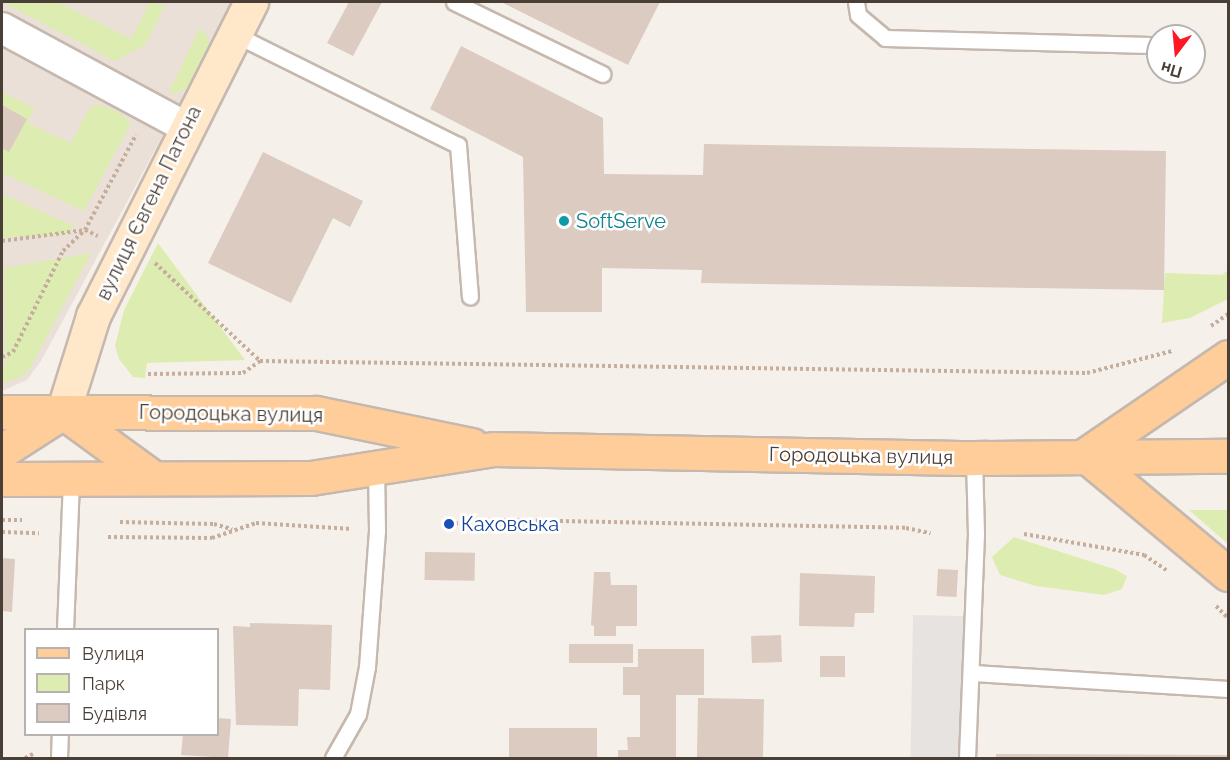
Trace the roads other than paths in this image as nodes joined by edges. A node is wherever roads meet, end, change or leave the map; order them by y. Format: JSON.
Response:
{"nodes":[{"id":1,"x":251,"y":2,"type":"edge"},
{"id":2,"x":454,"y":2,"type":"edge"},
{"id":3,"x":856,"y":2,"type":"edge"},
{"id":4,"x":2,"y":28,"type":"edge"},
{"id":5,"x":234,"y":34,"type":"junction"},
{"id":6,"x":1146,"y":45,"type":"edge"},
{"id":7,"x":602,"y":74,"type":"dead end"},
{"id":8,"x":186,"y":127,"type":"junction"},
{"id":9,"x":470,"y":297,"type":"dead end"},
{"id":10,"x":1228,"y":357,"type":"edge"},
{"id":11,"x":2,"y":412,"type":"edge"},
{"id":12,"x":63,"y":412,"type":"junction"},
{"id":13,"x":494,"y":449,"type":"junction"},
{"id":14,"x":2,"y":451,"type":"edge"},
{"id":15,"x":1085,"y":455,"type":"junction"},
{"id":16,"x":1228,"y":456,"type":"edge"},
{"id":17,"x":974,"y":458,"type":"junction"},
{"id":18,"x":376,"y":468,"type":"junction"},
{"id":19,"x":152,"y":477,"type":"junction"},
{"id":20,"x":71,"y":478,"type":"junction"},
{"id":21,"x":2,"y":479,"type":"edge"},
{"id":22,"x":1228,"y":574,"type":"edge"},
{"id":23,"x":64,"y":628,"type":"edge"},
{"id":24,"x":973,"y":673,"type":"junction"},
{"id":25,"x":1228,"y":689,"type":"edge"},
{"id":26,"x":60,"y":736,"type":"edge"},
{"id":27,"x":59,"y":759,"type":"edge"},
{"id":28,"x":333,"y":759,"type":"edge"},
{"id":29,"x":967,"y":759,"type":"edge"}],
"edges":[{"from":1,"to":5,"type":"street","name":"вулиця Євгена Патона"},
{"from":2,"to":7,"type":"lane"},
{"from":3,"to":6,"type":"lane"},
{"from":4,"to":8,"type":"street"},
{"from":5,"to":8,"type":"street","name":"вулиця Євгена Патона"},
{"from":5,"to":9,"type":"lane"},
{"from":8,"to":12,"type":"street","name":"вулиця Євгена Патона"},
{"from":10,"to":15,"type":"main road"},
{"from":11,"to":12,"type":"main road","name":"Городоцька вулиця"},
{"from":12,"to":13,"type":"main road","name":"Городоцька вулиця"},
{"from":12,"to":14,"type":"main road"},
{"from":12,"to":19,"type":"main road"},
{"from":13,"to":17,"type":"main road","name":"Городоцька вулиця"},
{"from":13,"to":18,"type":"main road","name":"Городоцька вулиця"},
{"from":15,"to":16,"type":"main road","name":"Городоцька вулиця"},
{"from":15,"to":17,"type":"main road","name":"Городоцька вулиця"},
{"from":15,"to":22,"type":"main road"},
{"from":17,"to":24,"type":"lane"},
{"from":18,"to":19,"type":"main road","name":"Городоцька вулиця"},
{"from":18,"to":28,"type":"lane"},
{"from":19,"to":20,"type":"main road","name":"Городоцька вулиця"},
{"from":20,"to":21,"type":"main road","name":"Городоцька вулиця"},
{"from":20,"to":23,"type":"lane"},
{"from":24,"to":25,"type":"lane"},
{"from":24,"to":29,"type":"lane"},
{"from":26,"to":27,"type":"lane"}]}
